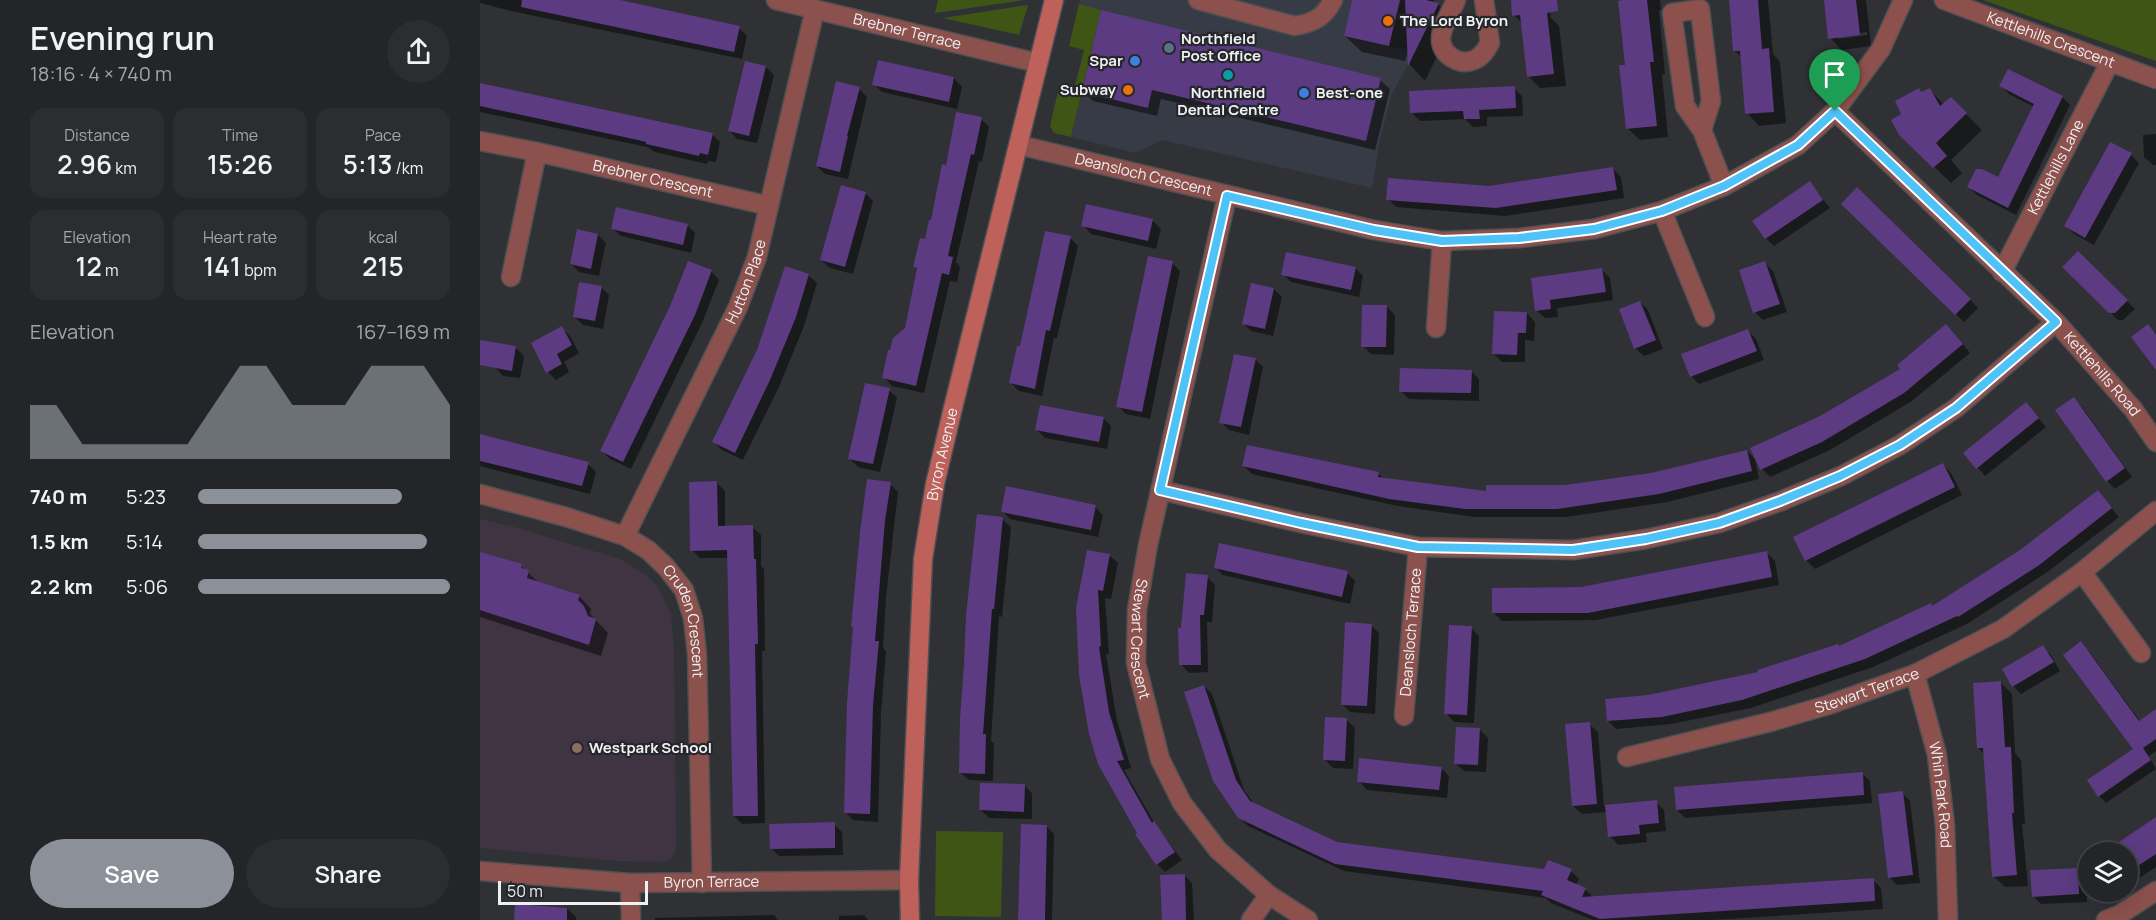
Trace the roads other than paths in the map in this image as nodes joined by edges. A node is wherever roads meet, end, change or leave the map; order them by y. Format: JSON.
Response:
{"nodes":[{"id":1,"x":776,"y":0,"type":"edge"},
{"id":2,"x":1054,"y":0,"type":"edge"},
{"id":3,"x":1198,"y":0,"type":"edge"},
{"id":4,"x":1333,"y":0,"type":"edge"},
{"id":5,"x":1456,"y":0,"type":"edge"},
{"id":6,"x":1484,"y":0,"type":"edge"},
{"id":7,"x":1903,"y":0,"type":"edge"},
{"id":8,"x":1944,"y":0,"type":"edge"},
{"id":9,"x":815,"y":9,"type":"junction"},
{"id":10,"x":2110,"y":62,"type":"junction"},
{"id":11,"x":1038,"y":63,"type":"junction"},
{"id":12,"x":2156,"y":80,"type":"edge"},
{"id":13,"x":1835,"y":111,"type":"junction"},
{"id":14,"x":1702,"y":130,"type":"junction"},
{"id":15,"x":480,"y":141,"type":"edge"},
{"id":16,"x":1019,"y":145,"type":"junction"},
{"id":17,"x":537,"y":152,"type":"junction"},
{"id":18,"x":1724,"y":186,"type":"junction"},
{"id":19,"x":1227,"y":196,"type":"junction"},
{"id":20,"x":769,"y":206,"type":"junction"},
{"id":21,"x":1662,"y":211,"type":"junction"},
{"id":22,"x":1442,"y":241,"type":"junction"},
{"id":23,"x":2002,"y":272,"type":"junction"},
{"id":24,"x":511,"y":277,"type":"dead end"},
{"id":25,"x":1705,"y":317,"type":"dead end"},
{"id":26,"x":2056,"y":322,"type":"junction"},
{"id":27,"x":1436,"y":328,"type":"dead end"},
{"id":28,"x":2156,"y":442,"type":"edge"},
{"id":29,"x":1160,"y":490,"type":"junction"},
{"id":30,"x":480,"y":494,"type":"edge"},
{"id":31,"x":2156,"y":511,"type":"edge"},
{"id":32,"x":625,"y":536,"type":"junction"},
{"id":33,"x":1418,"y":547,"type":"junction"},
{"id":34,"x":2082,"y":572,"type":"junction"},
{"id":35,"x":2141,"y":653,"type":"dead end"},
{"id":36,"x":1915,"y":674,"type":"junction"},
{"id":37,"x":1404,"y":716,"type":"dead end"},
{"id":38,"x":1627,"y":756,"type":"dead end"},
{"id":39,"x":480,"y":870,"type":"edge"},
{"id":40,"x":909,"y":880,"type":"junction"},
{"id":41,"x":630,"y":883,"type":"junction"},
{"id":42,"x":702,"y":883,"type":"junction"},
{"id":43,"x":2156,"y":891,"type":"edge"},
{"id":44,"x":1269,"y":895,"type":"junction"},
{"id":45,"x":631,"y":920,"type":"edge"},
{"id":46,"x":910,"y":920,"type":"edge"},
{"id":47,"x":1251,"y":920,"type":"edge"},
{"id":48,"x":1308,"y":920,"type":"edge"},
{"id":49,"x":1948,"y":920,"type":"edge"},
{"id":50,"x":2106,"y":920,"type":"edge"}],
"edges":[{"from":1,"to":9,"type":"street","name":"Brebner Terrace"},
{"from":2,"to":11,"type":"street","name":"Byron Avenue"},
{"from":3,"to":4,"type":"street"},
{"from":5,"to":6,"type":"street"},
{"from":7,"to":13,"type":"street","name":"Deansloch Crescent"},
{"from":8,"to":10,"type":"street","name":"Kettlehills Crescent"},
{"from":9,"to":11,"type":"street","name":"Brebner Terrace"},
{"from":9,"to":20,"type":"street","name":"Hutton Place"},
{"from":10,"to":12,"type":"street","name":"Kettlehills Crescent"},
{"from":10,"to":23,"type":"street","name":"Kettlehills Lane"},
{"from":11,"to":16,"type":"street","name":"Byron Avenue"},
{"from":13,"to":18,"type":"street","name":"Deansloch Crescent"},
{"from":13,"to":23,"type":"street","name":"Kettlehills Road"},
{"from":14,"to":14,"type":"street"},
{"from":14,"to":18,"type":"street"},
{"from":15,"to":17,"type":"street","name":"Brebner Crescent"},
{"from":16,"to":19,"type":"street","name":"Deansloch Crescent"},
{"from":16,"to":40,"type":"street","name":"Byron Avenue"},
{"from":17,"to":20,"type":"street","name":"Brebner Crescent"},
{"from":17,"to":24,"type":"street"},
{"from":18,"to":21,"type":"street","name":"Deansloch Crescent"},
{"from":19,"to":22,"type":"street","name":"Deansloch Crescent"},
{"from":19,"to":29,"type":"street","name":"Stewart Crescent"},
{"from":20,"to":32,"type":"street","name":"Hutton Place"},
{"from":21,"to":22,"type":"street","name":"Deansloch Crescent"},
{"from":21,"to":25,"type":"street"},
{"from":22,"to":27,"type":"street"},
{"from":23,"to":26,"type":"street","name":"Kettlehills Road"},
{"from":26,"to":28,"type":"street","name":"Kettlehills Road"},
{"from":26,"to":33,"type":"street","name":"Deansloch Terrace"},
{"from":29,"to":33,"type":"street","name":"Deansloch Terrace"},
{"from":29,"to":44,"type":"street","name":"Stewart Crescent"},
{"from":30,"to":32,"type":"street","name":"Cruden Crescent"},
{"from":31,"to":34,"type":"street","name":"Stewart Terrace"},
{"from":32,"to":42,"type":"street","name":"Cruden Crescent"},
{"from":33,"to":37,"type":"street","name":"Deansloch Terrace"},
{"from":34,"to":35,"type":"street"},
{"from":34,"to":36,"type":"street","name":"Stewart Terrace"},
{"from":36,"to":38,"type":"street","name":"Stewart Terrace"},
{"from":36,"to":49,"type":"street","name":"Whin Park Road"},
{"from":39,"to":41,"type":"street","name":"Byron Terrace"},
{"from":40,"to":42,"type":"street","name":"Byron Terrace"},
{"from":40,"to":46,"type":"street","name":"Byron Avenue"},
{"from":41,"to":42,"type":"street","name":"Byron Terrace"},
{"from":41,"to":45,"type":"street"},
{"from":43,"to":50,"type":"street"},
{"from":44,"to":47,"type":"street"},
{"from":44,"to":48,"type":"street","name":"Stewart Crescent"}]}
